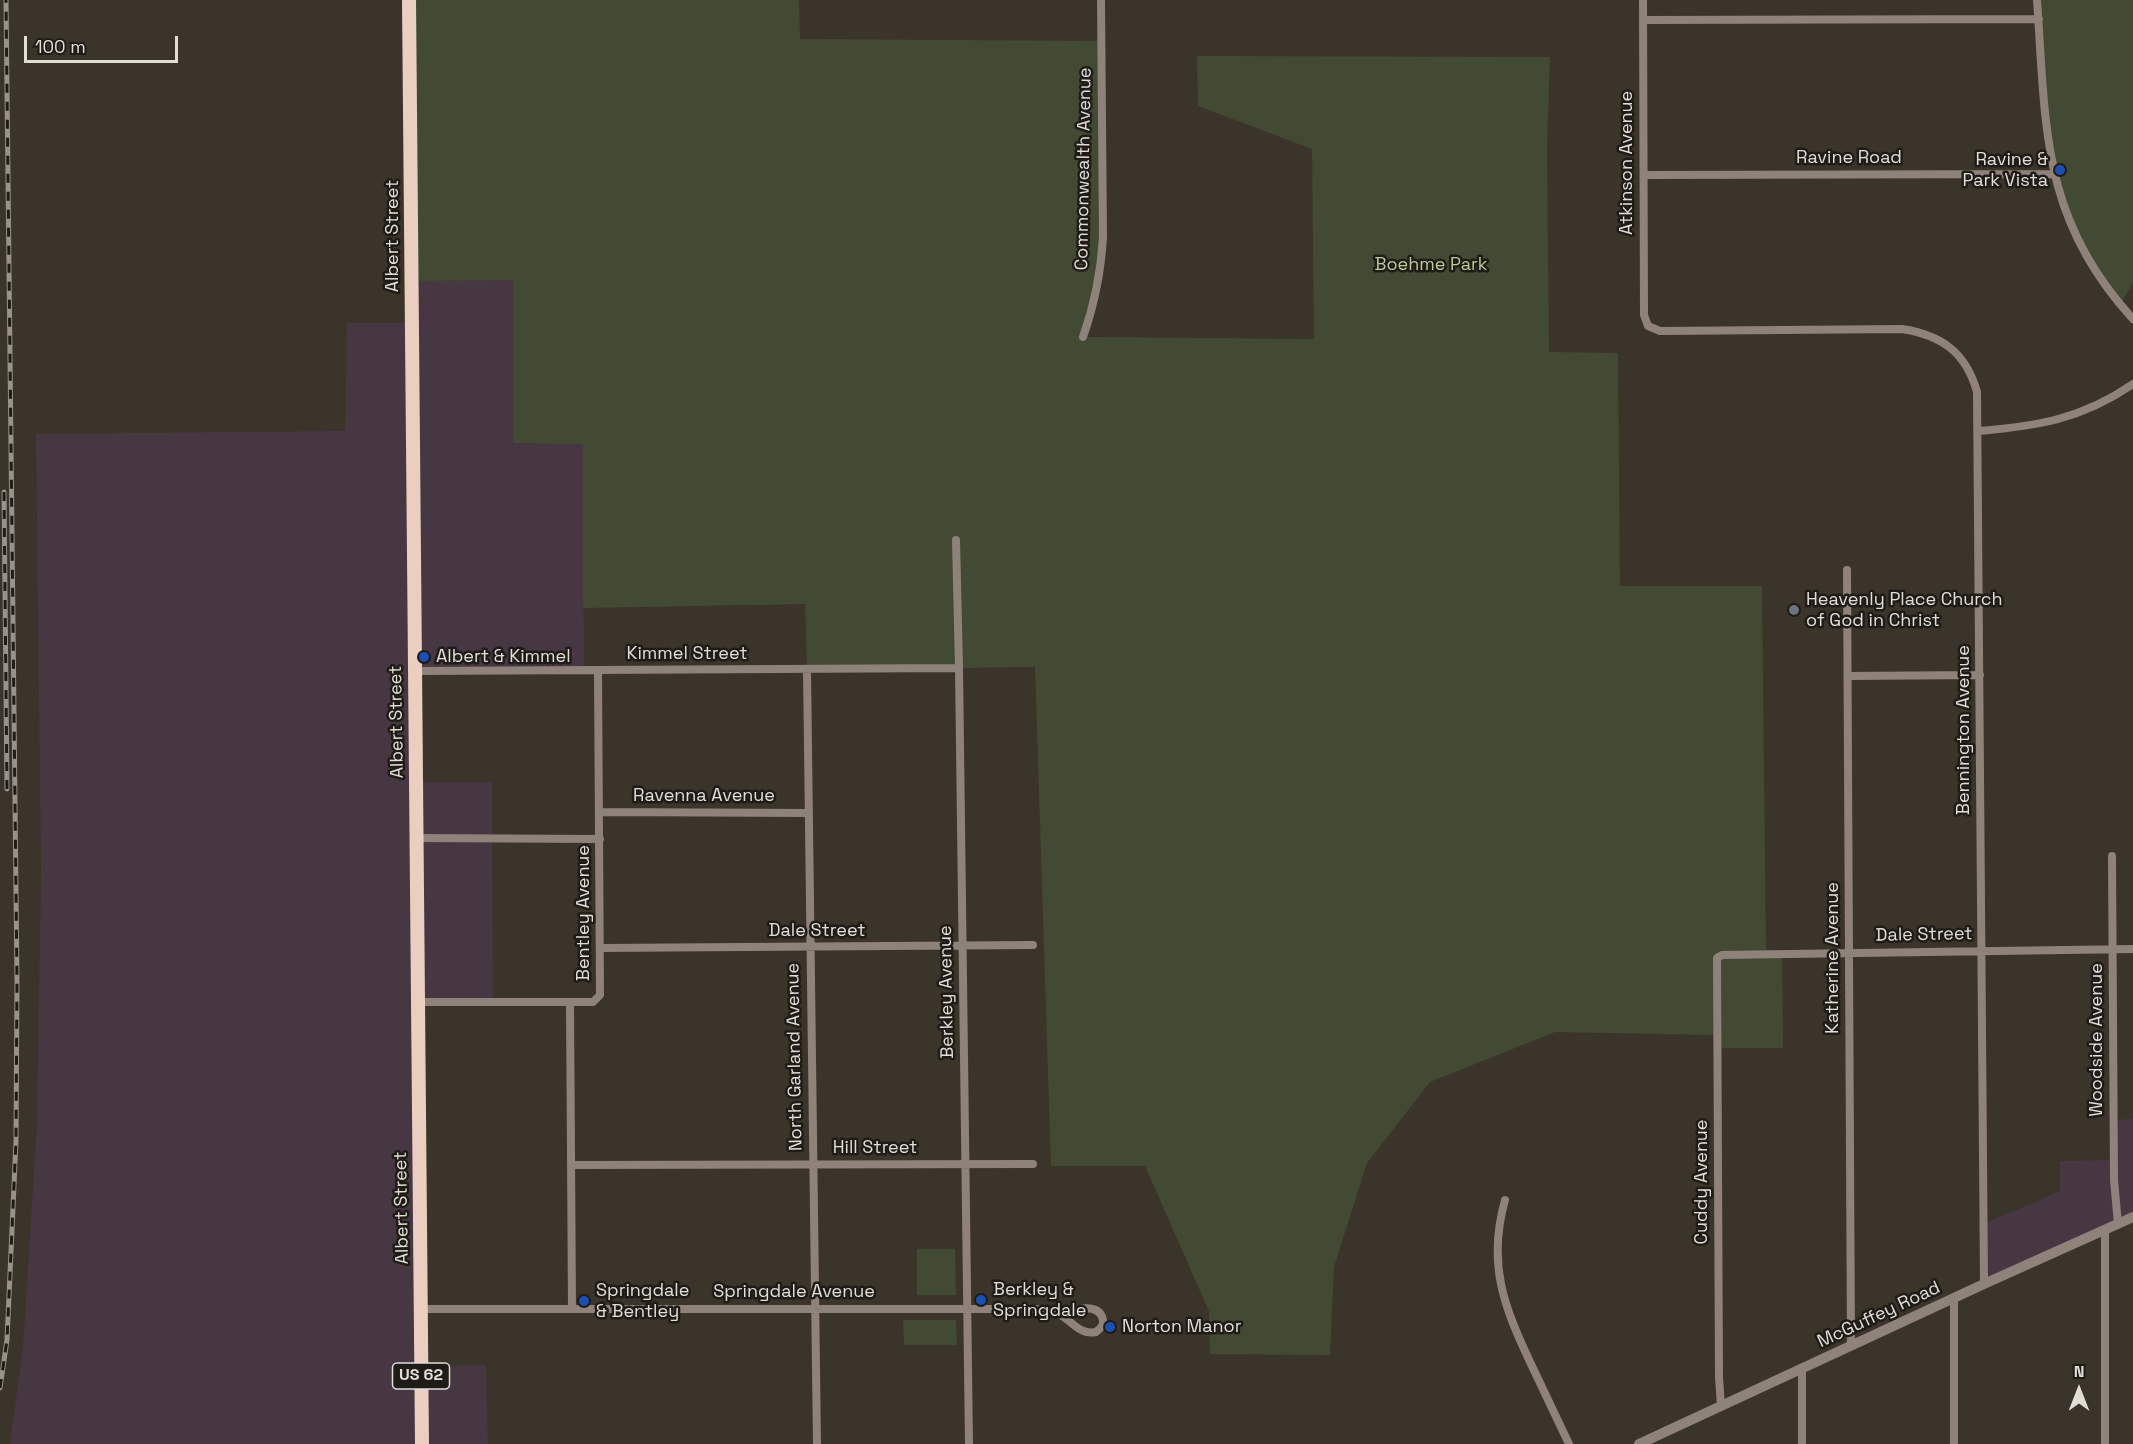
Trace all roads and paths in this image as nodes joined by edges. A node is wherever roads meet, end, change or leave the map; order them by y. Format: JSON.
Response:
{"nodes":[{"id":1,"x":409,"y":0,"type":"edge"},
{"id":2,"x":1101,"y":0,"type":"edge"},
{"id":3,"x":1643,"y":0,"type":"edge"},
{"id":4,"x":2037,"y":0,"type":"edge"},
{"id":5,"x":2039,"y":19,"type":"junction"},
{"id":6,"x":1643,"y":20,"type":"junction"},
{"id":7,"x":2054,"y":174,"type":"junction"},
{"id":8,"x":1644,"y":175,"type":"junction"},
{"id":9,"x":2133,"y":319,"type":"edge"},
{"id":10,"x":1648,"y":326,"type":"joint"},
{"id":11,"x":1083,"y":337,"type":"dead end"},
{"id":12,"x":2133,"y":384,"type":"edge"},
{"id":13,"x":1979,"y":431,"type":"junction"},
{"id":14,"x":956,"y":540,"type":"dead end"},
{"id":15,"x":1847,"y":570,"type":"dead end"},
{"id":16,"x":959,"y":668,"type":"junction"},
{"id":17,"x":807,"y":670,"type":"junction"},
{"id":18,"x":415,"y":671,"type":"junction"},
{"id":19,"x":598,"y":671,"type":"junction"},
{"id":20,"x":1980,"y":675,"type":"junction"},
{"id":21,"x":1848,"y":676,"type":"junction"},
{"id":22,"x":599,"y":812,"type":"junction"},
{"id":23,"x":808,"y":813,"type":"junction"},
{"id":24,"x":416,"y":838,"type":"junction"},
{"id":25,"x":600,"y":839,"type":"junction"},
{"id":26,"x":2112,"y":855,"type":"dead end"},
{"id":27,"x":963,"y":945,"type":"junction"},
{"id":28,"x":1033,"y":945,"type":"dead end"},
{"id":29,"x":810,"y":947,"type":"junction"},
{"id":30,"x":600,"y":948,"type":"junction"},
{"id":31,"x":2113,"y":949,"type":"junction"},
{"id":32,"x":2133,"y":949,"type":"edge"},
{"id":33,"x":1982,"y":951,"type":"junction"},
{"id":34,"x":1849,"y":952,"type":"junction"},
{"id":35,"x":1717,"y":958,"type":"joint"},
{"id":36,"x":418,"y":1002,"type":"junction"},
{"id":37,"x":570,"y":1002,"type":"junction"},
{"id":38,"x":1033,"y":1164,"type":"dead end"},
{"id":39,"x":572,"y":1165,"type":"junction"},
{"id":40,"x":813,"y":1165,"type":"junction"},
{"id":41,"x":966,"y":1165,"type":"junction"},
{"id":42,"x":1505,"y":1200,"type":"dead end"},
{"id":43,"x":2133,"y":1217,"type":"edge"},
{"id":44,"x":2118,"y":1224,"type":"junction"},
{"id":45,"x":2105,"y":1230,"type":"junction"},
{"id":46,"x":1984,"y":1284,"type":"junction"},
{"id":47,"x":1954,"y":1298,"type":"junction"},
{"id":48,"x":421,"y":1308,"type":"junction"},
{"id":49,"x":572,"y":1308,"type":"junction"},
{"id":50,"x":815,"y":1309,"type":"junction"},
{"id":51,"x":967,"y":1309,"type":"junction"},
{"id":52,"x":1059,"y":1314,"type":"junction"},
{"id":53,"x":1851,"y":1346,"type":"junction"},
{"id":54,"x":1802,"y":1369,"type":"junction"},
{"id":55,"x":1721,"y":1406,"type":"junction"},
{"id":56,"x":1643,"y":1443,"type":"edge"},
{"id":57,"x":422,"y":1444,"type":"edge"},
{"id":58,"x":817,"y":1444,"type":"edge"},
{"id":59,"x":969,"y":1444,"type":"edge"},
{"id":60,"x":1569,"y":1444,"type":"edge"},
{"id":61,"x":1802,"y":1444,"type":"edge"},
{"id":62,"x":1954,"y":1444,"type":"edge"},
{"id":63,"x":2105,"y":1444,"type":"edge"}],
"edges":[{"from":1,"to":18,"type":"main road","name":"Albert Street","number":"US 62"},
{"from":2,"to":11,"type":"street","name":"Commonwealth Avenue"},
{"from":3,"to":6,"type":"street","name":"Atkinson Avenue"},
{"from":4,"to":5,"type":"street"},
{"from":5,"to":6,"type":"street"},
{"from":5,"to":7,"type":"street"},
{"from":6,"to":8,"type":"street","name":"Atkinson Avenue"},
{"from":7,"to":8,"type":"street","name":"Ravine Road"},
{"from":7,"to":9,"type":"street"},
{"from":8,"to":10,"type":"street","name":"Atkinson Avenue"},
{"from":10,"to":13,"type":"street","name":"Bennington Avenue"},
{"from":12,"to":13,"type":"street"},
{"from":13,"to":20,"type":"street","name":"Bennington Avenue"},
{"from":14,"to":16,"type":"street","name":"Berkley Avenue"},
{"from":15,"to":21,"type":"street","name":"Katherine Avenue"},
{"from":16,"to":17,"type":"street","name":"Kimmel Street"},
{"from":16,"to":27,"type":"street","name":"Berkley Avenue"},
{"from":17,"to":19,"type":"street","name":"Kimmel Street"},
{"from":17,"to":23,"type":"street","name":"North Garland Avenue"},
{"from":18,"to":19,"type":"street","name":"Kimmel Street"},
{"from":18,"to":24,"type":"main road","name":"Albert Street","number":"US 62"},
{"from":19,"to":22,"type":"street","name":"Bentley Avenue"},
{"from":20,"to":21,"type":"street"},
{"from":20,"to":33,"type":"street","name":"Bennington Avenue"},
{"from":21,"to":34,"type":"street","name":"Katherine Avenue"},
{"from":22,"to":23,"type":"street","name":"Ravenna Avenue"},
{"from":22,"to":25,"type":"street","name":"Bentley Avenue"},
{"from":23,"to":29,"type":"street","name":"North Garland Avenue"},
{"from":24,"to":25,"type":"street"},
{"from":24,"to":36,"type":"main road","name":"Albert Street","number":"US 62"},
{"from":25,"to":30,"type":"street","name":"Bentley Avenue"},
{"from":26,"to":31,"type":"street","name":"Woodside Avenue"},
{"from":27,"to":28,"type":"street","name":"Dale Street"},
{"from":27,"to":29,"type":"street","name":"Dale Street"},
{"from":27,"to":41,"type":"street","name":"Berkley Avenue"},
{"from":29,"to":30,"type":"street","name":"Dale Street"},
{"from":29,"to":40,"type":"street","name":"North Garland Avenue"},
{"from":30,"to":37,"type":"street","name":"Bentley Avenue"},
{"from":31,"to":32,"type":"street","name":"Dale Street"},
{"from":31,"to":33,"type":"street","name":"Dale Street"},
{"from":31,"to":44,"type":"street","name":"Woodside Avenue"},
{"from":33,"to":34,"type":"street","name":"Dale Street"},
{"from":33,"to":46,"type":"street","name":"Bennington Avenue"},
{"from":34,"to":35,"type":"street","name":"Dale Street"},
{"from":34,"to":53,"type":"street","name":"Katherine Avenue"},
{"from":35,"to":55,"type":"street","name":"Cuddy Avenue"},
{"from":36,"to":37,"type":"street"},
{"from":36,"to":48,"type":"main road","name":"Albert Street","number":"US 62"},
{"from":37,"to":39,"type":"street","name":"Bentley Avenue"},
{"from":38,"to":41,"type":"street","name":"Hill Street"},
{"from":39,"to":40,"type":"street","name":"Hill Street"},
{"from":39,"to":49,"type":"street","name":"Bentley Avenue"},
{"from":40,"to":41,"type":"street","name":"Hill Street"},
{"from":40,"to":50,"type":"street","name":"North Garland Avenue"},
{"from":41,"to":51,"type":"street","name":"Berkley Avenue"},
{"from":42,"to":60,"type":"street"},
{"from":43,"to":44,"type":"street","name":"McGuffey Road"},
{"from":44,"to":45,"type":"street","name":"McGuffey Road"},
{"from":45,"to":46,"type":"street","name":"McGuffey Road"},
{"from":45,"to":63,"type":"street"},
{"from":46,"to":47,"type":"street","name":"McGuffey Road"},
{"from":47,"to":53,"type":"street","name":"McGuffey Road"},
{"from":47,"to":62,"type":"street"},
{"from":48,"to":49,"type":"street","name":"Springdale Avenue"},
{"from":48,"to":57,"type":"main road","name":"Albert Street","number":"US 62"},
{"from":49,"to":50,"type":"street","name":"Springdale Avenue"},
{"from":50,"to":51,"type":"street","name":"Springdale Avenue"},
{"from":50,"to":58,"type":"street","name":"North Garland Avenue"},
{"from":51,"to":52,"type":"street","name":"Springdale Avenue"},
{"from":51,"to":59,"type":"street","name":"Berkley Avenue"},
{"from":52,"to":52,"type":"street","name":"Springdale Avenue"},
{"from":53,"to":54,"type":"street","name":"McGuffey Road"},
{"from":54,"to":55,"type":"street","name":"McGuffey Road"},
{"from":54,"to":61,"type":"street"},
{"from":55,"to":56,"type":"street","name":"McGuffey Road"}]}
